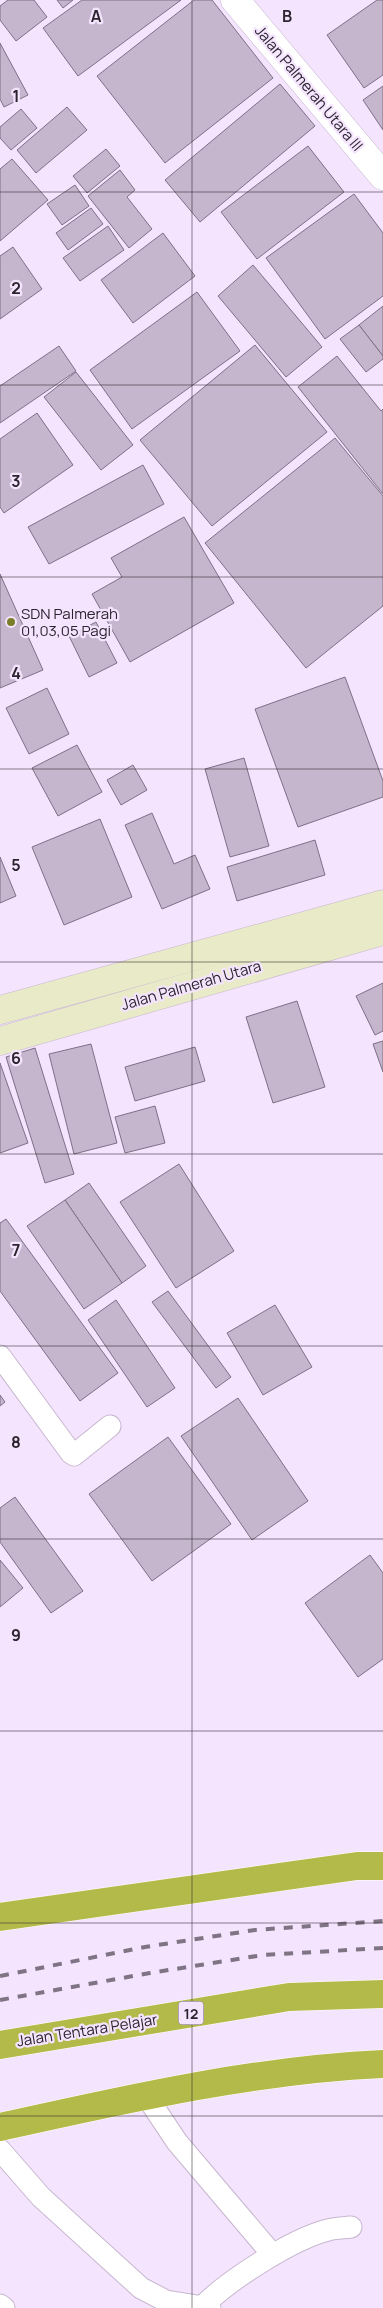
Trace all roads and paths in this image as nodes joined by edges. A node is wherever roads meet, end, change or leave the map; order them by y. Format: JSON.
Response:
{"nodes":[{"id":1,"x":235,"y":0,"type":"edge"},
{"id":2,"x":383,"y":176,"type":"edge"},
{"id":3,"x":383,"y":904,"type":"edge"},
{"id":4,"x":383,"y":932,"type":"edge"},
{"id":5,"x":72,"y":990,"type":"junction"},
{"id":6,"x":0,"y":1010,"type":"edge"},
{"id":7,"x":82,"y":1016,"type":"junction"},
{"id":8,"x":0,"y":1040,"type":"edge"},
{"id":9,"x":0,"y":1356,"type":"edge"},
{"id":10,"x":110,"y":1426,"type":"dead end"},
{"id":11,"x":383,"y":1866,"type":"edge"},
{"id":12,"x":0,"y":1917,"type":"edge"},
{"id":13,"x":383,"y":1994,"type":"edge"},
{"id":14,"x":0,"y":2045,"type":"edge"},
{"id":15,"x":383,"y":2064,"type":"edge"},
{"id":16,"x":145,"y":2094,"type":"junction"},
{"id":17,"x":0,"y":2127,"type":"edge"},
{"id":18,"x":0,"y":2150,"type":"edge"},
{"id":19,"x":351,"y":2227,"type":"dead end"},
{"id":20,"x":272,"y":2254,"type":"junction"},
{"id":21,"x":0,"y":2305,"type":"edge"},
{"id":22,"x":4,"y":2308,"type":"edge"},
{"id":23,"x":204,"y":2308,"type":"edge"}],
"edges":[{"from":1,"to":2,"type":"street","name":"Jalan Palmerah Utara III"},
{"from":3,"to":5,"type":"main road","name":"Jalan Palmerah Utara"},
{"from":4,"to":7,"type":"main road","name":"Jalan Palmerah Utara"},
{"from":5,"to":6,"type":"main road","name":"Jalan Palmerah Utara"},
{"from":5,"to":7,"type":"main road"},
{"from":7,"to":8,"type":"main road","name":"Jalan Palmerah Utara"},
{"from":9,"to":10,"type":"lane"},
{"from":11,"to":12,"type":"highway"},
{"from":13,"to":14,"type":"highway","name":"Jalan Tentara Pelajar","number":"12"},
{"from":15,"to":16,"type":"highway"},
{"from":16,"to":17,"type":"highway"},
{"from":16,"to":20,"type":"lane"},
{"from":18,"to":23,"type":"lane"},
{"from":19,"to":20,"type":"lane"},
{"from":20,"to":23,"type":"lane"},
{"from":21,"to":22,"type":"lane"}]}
